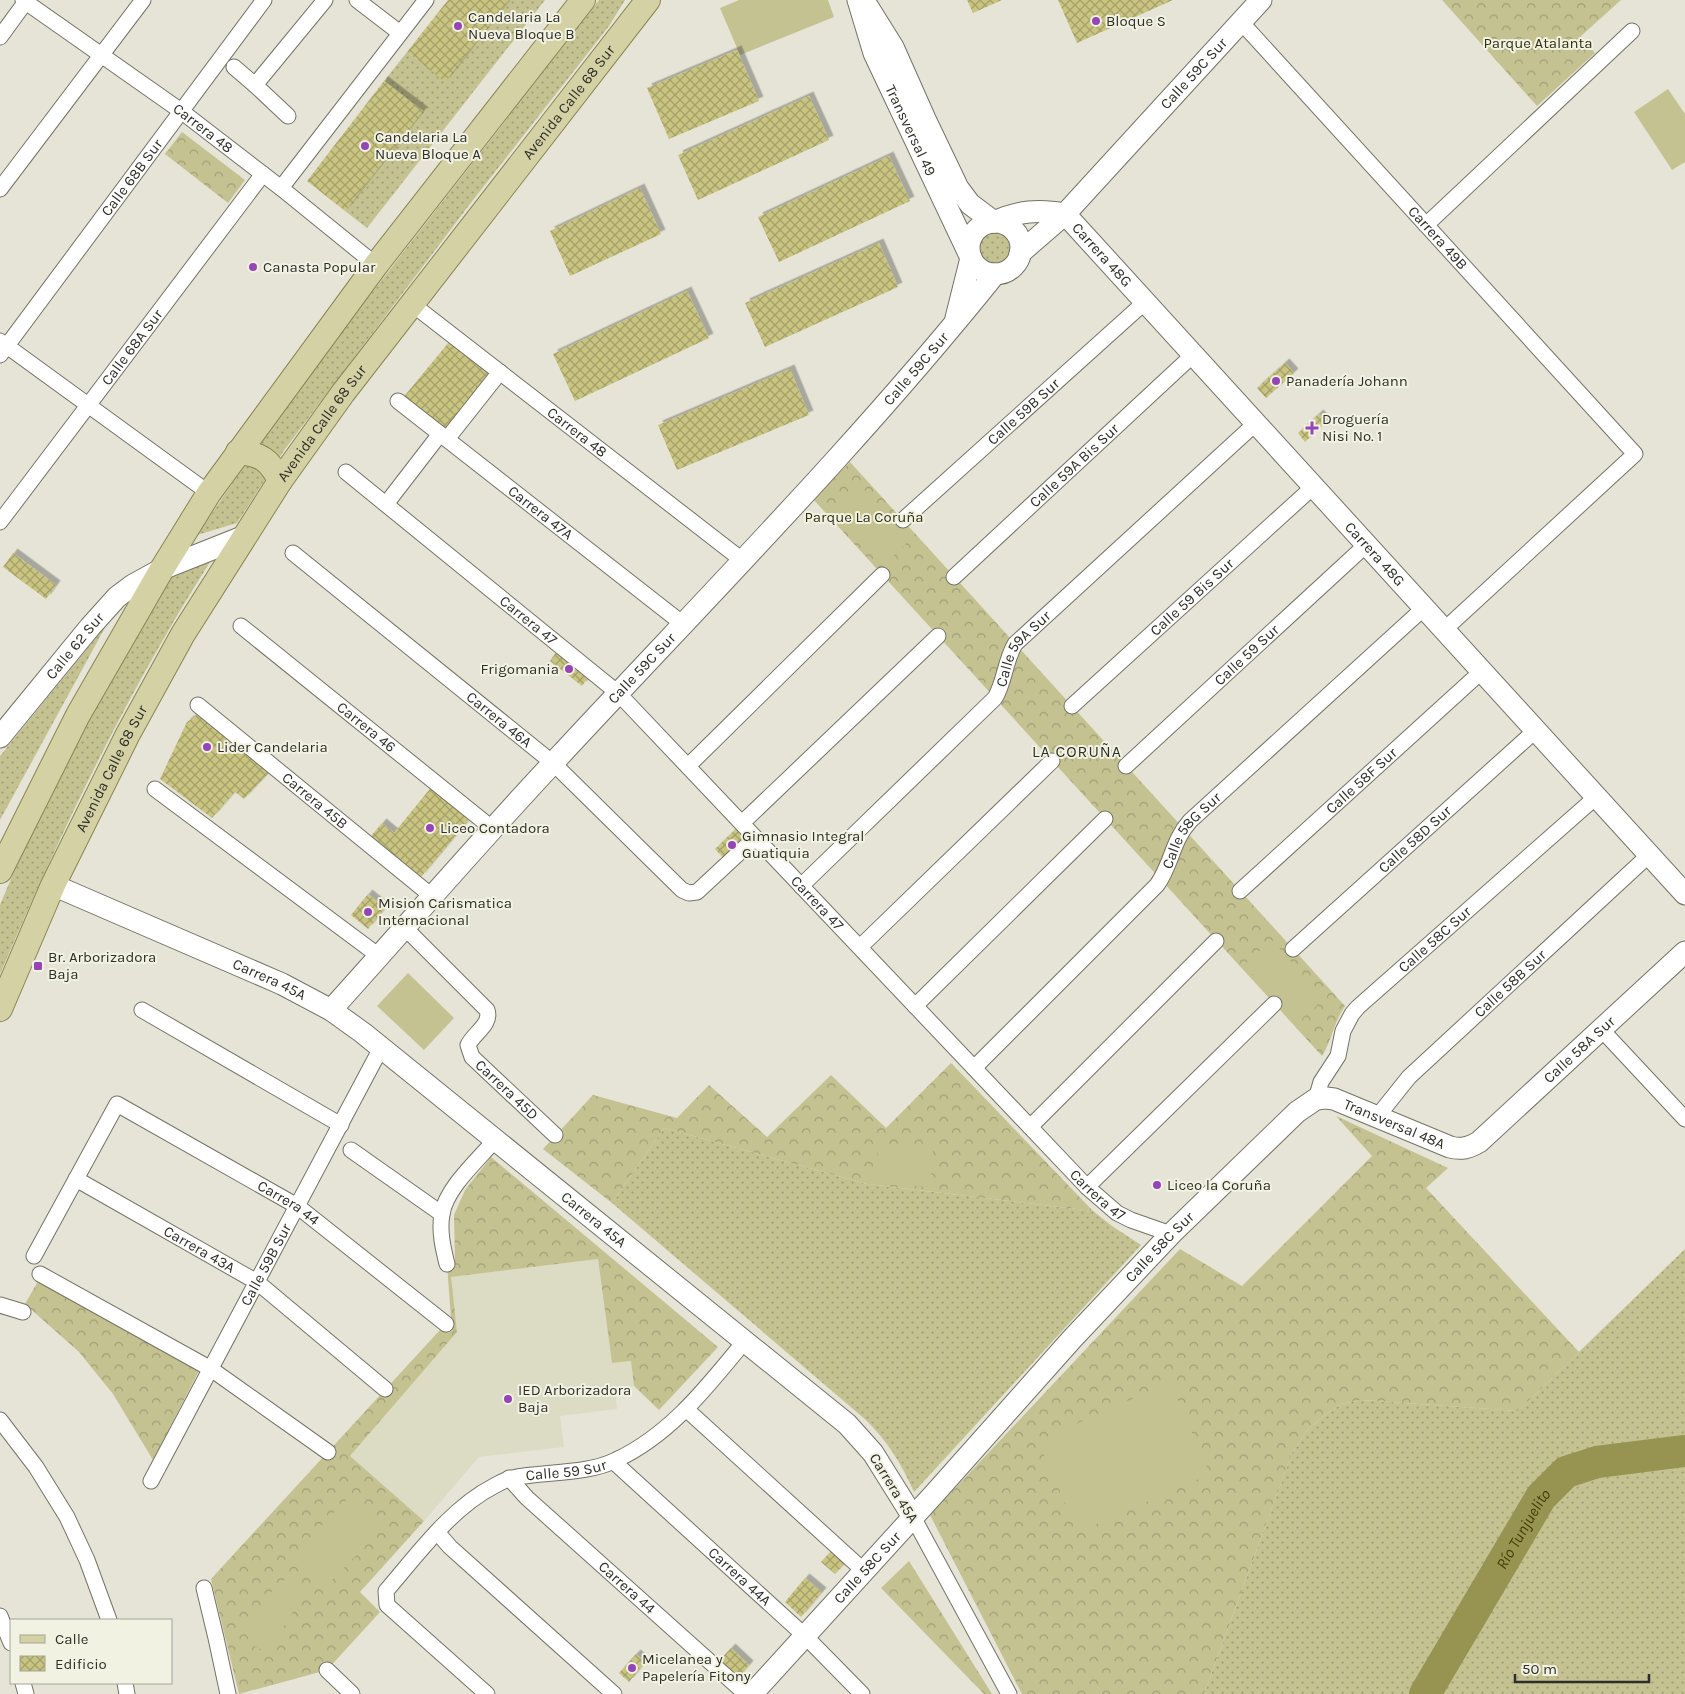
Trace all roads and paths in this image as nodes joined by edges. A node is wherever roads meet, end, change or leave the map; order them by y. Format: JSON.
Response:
{"nodes":[{"id":1,"x":143,"y":0,"type":"edge"},
{"id":2,"x":264,"y":0,"type":"edge"},
{"id":3,"x":325,"y":0,"type":"edge"},
{"id":4,"x":357,"y":0,"type":"edge"},
{"id":5,"x":426,"y":0,"type":"edge"},
{"id":6,"x":583,"y":0,"type":"edge"},
{"id":7,"x":648,"y":0,"type":"edge"},
{"id":8,"x":858,"y":0,"type":"edge"},
{"id":9,"x":864,"y":0,"type":"edge"},
{"id":10,"x":1261,"y":0,"type":"edge"},
{"id":11,"x":25,"y":1,"type":"edge"},
{"id":12,"x":1241,"y":22,"type":"junction"},
{"id":13,"x":1632,"y":31,"type":"dead end"},
{"id":14,"x":400,"y":33,"type":"junction"},
{"id":15,"x":0,"y":37,"type":"edge"},
{"id":16,"x":102,"y":55,"type":"junction"},
{"id":17,"x":234,"y":67,"type":"dead end"},
{"id":18,"x":255,"y":85,"type":"junction"},
{"id":19,"x":181,"y":111,"type":"junction"},
{"id":20,"x":288,"y":116,"type":"dead end"},
{"id":21,"x":263,"y":174,"type":"junction"},
{"id":22,"x":281,"y":188,"type":"junction"},
{"id":23,"x":0,"y":189,"type":"edge"},
{"id":24,"x":1065,"y":214,"type":"junction"},
{"id":25,"x":994,"y":222,"type":"junction"},
{"id":26,"x":1426,"y":225,"type":"junction"},
{"id":27,"x":1020,"y":253,"type":"junction"},
{"id":28,"x":971,"y":258,"type":"junction"},
{"id":29,"x":376,"y":265,"type":"junction"},
{"id":30,"x":995,"y":274,"type":"junction"},
{"id":31,"x":1145,"y":302,"type":"junction"},
{"id":32,"x":412,"y":304,"type":"junction"},
{"id":33,"x":954,"y":324,"type":"junction"},
{"id":34,"x":2,"y":347,"type":"edge"},
{"id":35,"x":1193,"y":355,"type":"junction"},
{"id":36,"x":500,"y":372,"type":"junction"},
{"id":37,"x":398,"y":401,"type":"dead end"},
{"id":38,"x":87,"y":405,"type":"junction"},
{"id":39,"x":1256,"y":423,"type":"junction"},
{"id":40,"x":443,"y":436,"type":"junction"},
{"id":41,"x":238,"y":452,"type":"junction"},
{"id":42,"x":346,"y":472,"type":"dead end"},
{"id":43,"x":280,"y":481,"type":"junction"},
{"id":44,"x":1313,"y":486,"type":"junction"},
{"id":45,"x":208,"y":493,"type":"junction"},
{"id":46,"x":386,"y":504,"type":"junction"},
{"id":47,"x":902,"y":520,"type":"dead end"},
{"id":48,"x":0,"y":522,"type":"edge"},
{"id":49,"x":245,"y":536,"type":"junction"},
{"id":50,"x":1366,"y":545,"type":"junction"},
{"id":51,"x":293,"y":553,"type":"dead end"},
{"id":52,"x":742,"y":560,"type":"junction"},
{"id":53,"x":162,"y":569,"type":"junction"},
{"id":54,"x":882,"y":575,"type":"dead end"},
{"id":55,"x":954,"y":577,"type":"dead end"},
{"id":56,"x":1424,"y":608,"type":"junction"},
{"id":57,"x":683,"y":624,"type":"junction"},
{"id":58,"x":241,"y":626,"type":"dead end"},
{"id":59,"x":1444,"y":630,"type":"junction"},
{"id":60,"x":938,"y":636,"type":"dead end"},
{"id":61,"x":1482,"y":671,"type":"junction"},
{"id":62,"x":618,"y":693,"type":"junction"},
{"id":63,"x":198,"y":705,"type":"dead end"},
{"id":64,"x":1072,"y":706,"type":"dead end"},
{"id":65,"x":1536,"y":730,"type":"junction"},
{"id":66,"x":0,"y":737,"type":"edge"},
{"id":67,"x":1052,"y":761,"type":"dead end"},
{"id":68,"x":553,"y":763,"type":"junction"},
{"id":69,"x":688,"y":766,"type":"junction"},
{"id":70,"x":1126,"y":766,"type":"dead end"},
{"id":71,"x":155,"y":789,"type":"dead end"},
{"id":72,"x":1596,"y":797,"type":"junction"},
{"id":73,"x":1105,"y":819,"type":"dead end"},
{"id":74,"x":742,"y":823,"type":"junction"},
{"id":75,"x":493,"y":829,"type":"junction"},
{"id":76,"x":755,"y":838,"type":"junction"},
{"id":77,"x":1649,"y":855,"type":"junction"},
{"id":78,"x":0,"y":870,"type":"edge"},
{"id":79,"x":53,"y":886,"type":"junction"},
{"id":80,"x":801,"y":886,"type":"junction"},
{"id":81,"x":1240,"y":891,"type":"dead end"},
{"id":82,"x":1685,"y":894,"type":"edge"},
{"id":83,"x":433,"y":897,"type":"junction"},
{"id":84,"x":405,"y":928,"type":"junction"},
{"id":85,"x":1216,"y":941,"type":"dead end"},
{"id":86,"x":860,"y":948,"type":"junction"},
{"id":87,"x":1293,"y":949,"type":"dead end"},
{"id":88,"x":1685,"y":952,"type":"edge"},
{"id":89,"x":379,"y":956,"type":"junction"},
{"id":90,"x":1274,"y":1004,"type":"dead end"},
{"id":91,"x":915,"y":1006,"type":"junction"},
{"id":92,"x":0,"y":1009,"type":"edge"},
{"id":93,"x":142,"y":1010,"type":"dead end"},
{"id":94,"x":331,"y":1010,"type":"junction"},
{"id":95,"x":1601,"y":1029,"type":"junction"},
{"id":96,"x":381,"y":1048,"type":"junction"},
{"id":97,"x":974,"y":1068,"type":"junction"},
{"id":98,"x":1316,"y":1099,"type":"junction"},
{"id":99,"x":1377,"y":1117,"type":"junction"},
{"id":100,"x":1685,"y":1119,"type":"edge"},
{"id":101,"x":341,"y":1126,"type":"junction"},
{"id":102,"x":1030,"y":1127,"type":"junction"},
{"id":103,"x":555,"y":1135,"type":"dead end"},
{"id":104,"x":495,"y":1140,"type":"junction"},
{"id":105,"x":1472,"y":1146,"type":"joint"},
{"id":106,"x":351,"y":1150,"type":"dead end"},
{"id":107,"x":76,"y":1180,"type":"junction"},
{"id":108,"x":1087,"y":1187,"type":"junction"},
{"id":109,"x":297,"y":1206,"type":"junction"},
{"id":110,"x":442,"y":1214,"type":"junction"},
{"id":111,"x":1171,"y":1234,"type":"junction"},
{"id":112,"x":34,"y":1256,"type":"dead end"},
{"id":113,"x":447,"y":1264,"type":"dead end"},
{"id":114,"x":40,"y":1274,"type":"dead end"},
{"id":115,"x":257,"y":1282,"type":"junction"},
{"id":116,"x":0,"y":1305,"type":"edge"},
{"id":117,"x":23,"y":1312,"type":"dead end"},
{"id":118,"x":446,"y":1324,"type":"dead end"},
{"id":119,"x":744,"y":1342,"type":"junction"},
{"id":120,"x":211,"y":1369,"type":"junction"},
{"id":121,"x":385,"y":1389,"type":"dead end"},
{"id":122,"x":686,"y":1409,"type":"junction"},
{"id":123,"x":0,"y":1420,"type":"edge"},
{"id":124,"x":328,"y":1452,"type":"dead end"},
{"id":125,"x":614,"y":1462,"type":"junction"},
{"id":126,"x":509,"y":1478,"type":"junction"},
{"id":127,"x":152,"y":1481,"type":"dead end"},
{"id":128,"x":913,"y":1517,"type":"junction"},
{"id":129,"x":436,"y":1532,"type":"junction"},
{"id":130,"x":864,"y":1571,"type":"junction"},
{"id":131,"x":204,"y":1588,"type":"dead end"},
{"id":132,"x":0,"y":1616,"type":"edge"},
{"id":133,"x":109,"y":1619,"type":"edge"},
{"id":134,"x":804,"y":1636,"type":"junction"},
{"id":135,"x":10,"y":1641,"type":"edge"},
{"id":136,"x":327,"y":1670,"type":"dead end"},
{"id":137,"x":228,"y":1694,"type":"edge"},
{"id":138,"x":352,"y":1694,"type":"edge"},
{"id":139,"x":487,"y":1694,"type":"edge"},
{"id":140,"x":614,"y":1694,"type":"edge"},
{"id":141,"x":746,"y":1694,"type":"edge"},
{"id":142,"x":752,"y":1694,"type":"edge"},
{"id":143,"x":862,"y":1694,"type":"edge"},
{"id":144,"x":1009,"y":1694,"type":"edge"}],
"edges":[{"from":1,"to":16,"type":"street"},
{"from":2,"to":19,"type":"street","name":"Calle 68B Sur"},
{"from":3,"to":18,"type":"street"},
{"from":4,"to":14,"type":"street"},
{"from":5,"to":14,"type":"street"},
{"from":6,"to":29,"type":"main road"},
{"from":7,"to":32,"type":"main road","name":"Avenida Calle 68 Sur"},
{"from":8,"to":28,"type":"street","name":"Transversal 49"},
{"from":9,"to":25,"type":"street","name":"Transversal 49"},
{"from":10,"to":12,"type":"street","name":"Calle 59C Sur"},
{"from":11,"to":15,"type":"street"},
{"from":11,"to":16,"type":"street","name":"Carrera 48"},
{"from":12,"to":24,"type":"street","name":"Calle 59C Sur"},
{"from":12,"to":26,"type":"street","name":"Carrera 49B"},
{"from":13,"to":26,"type":"street"},
{"from":14,"to":22,"type":"street"},
{"from":16,"to":19,"type":"street","name":"Carrera 48"},
{"from":16,"to":23,"type":"street"},
{"from":17,"to":18,"type":"street"},
{"from":18,"to":20,"type":"street"},
{"from":19,"to":21,"type":"street","name":"Carrera 48"},
{"from":19,"to":34,"type":"street","name":"Calle 68B Sur"},
{"from":21,"to":22,"type":"street","name":"Carrera 48"},
{"from":21,"to":38,"type":"street","name":"Calle 68A Sur"},
{"from":22,"to":29,"type":"street","name":"Carrera 48"},
{"from":24,"to":25,"type":"street"},
{"from":24,"to":27,"type":"street","name":"Calle 59C Sur"},
{"from":24,"to":31,"type":"street","name":"Carrera 48G"},
{"from":25,"to":27,"type":"street"},
{"from":25,"to":28,"type":"street"},
{"from":26,"to":59,"type":"street","name":"Carrera 49B"},
{"from":27,"to":30,"type":"street"},
{"from":28,"to":30,"type":"street"},
{"from":28,"to":33,"type":"street","name":"Calle 59C Sur"},
{"from":29,"to":41,"type":"main road"},
{"from":30,"to":33,"type":"street","name":"Calle 59C Sur"},
{"from":31,"to":35,"type":"street","name":"Carrera 48G"},
{"from":31,"to":47,"type":"street","name":"Calle 59B Sur"},
{"from":32,"to":36,"type":"street","name":"Carrera 48"},
{"from":32,"to":43,"type":"main road","name":"Avenida Calle 68 Sur"},
{"from":33,"to":52,"type":"street","name":"Calle 59C Sur"},
{"from":34,"to":38,"type":"street"},
{"from":35,"to":39,"type":"street","name":"Carrera 48G"},
{"from":35,"to":55,"type":"street","name":"Calle 59A Bis Sur"},
{"from":36,"to":40,"type":"street"},
{"from":36,"to":52,"type":"street","name":"Carrera 48"},
{"from":37,"to":40,"type":"street","name":"Carrera 47A"},
{"from":38,"to":45,"type":"street"},
{"from":38,"to":48,"type":"street","name":"Calle 68A Sur"},
{"from":39,"to":44,"type":"street","name":"Carrera 48G"},
{"from":39,"to":80,"type":"street","name":"Calle 59A Sur"},
{"from":40,"to":46,"type":"street"},
{"from":40,"to":57,"type":"street","name":"Carrera 47A"},
{"from":41,"to":43,"type":"main road"},
{"from":41,"to":45,"type":"main road"},
{"from":42,"to":46,"type":"street","name":"Carrera 47"},
{"from":43,"to":49,"type":"main road","name":"Avenida Calle 68 Sur"},
{"from":44,"to":50,"type":"street","name":"Carrera 48G"},
{"from":44,"to":64,"type":"street","name":"Calle 59 Bis Sur"},
{"from":45,"to":53,"type":"main road"},
{"from":46,"to":62,"type":"street","name":"Carrera 47"},
{"from":49,"to":53,"type":"street","name":"Calle 62 Sur"},
{"from":49,"to":79,"type":"main road","name":"Avenida Calle 68 Sur"},
{"from":50,"to":56,"type":"street","name":"Carrera 48G"},
{"from":50,"to":70,"type":"street","name":"Calle 59 Sur"},
{"from":51,"to":68,"type":"street","name":"Carrera 46A"},
{"from":52,"to":57,"type":"street","name":"Calle 59C Sur"},
{"from":53,"to":66,"type":"street","name":"Calle 62 Sur"},
{"from":53,"to":78,"type":"main road"},
{"from":54,"to":69,"type":"street"},
{"from":56,"to":59,"type":"street","name":"Carrera 48G"},
{"from":56,"to":97,"type":"street","name":"Calle 58G Sur"},
{"from":57,"to":62,"type":"street","name":"Calle 59C Sur"},
{"from":58,"to":75,"type":"street","name":"Carrera 46"},
{"from":59,"to":61,"type":"street","name":"Carrera 48G"},
{"from":60,"to":74,"type":"street"},
{"from":61,"to":65,"type":"street","name":"Carrera 48G"},
{"from":61,"to":81,"type":"street","name":"Calle 58F Sur"},
{"from":62,"to":68,"type":"street","name":"Calle 59C Sur"},
{"from":62,"to":69,"type":"street","name":"Carrera 47"},
{"from":63,"to":83,"type":"street","name":"Carrera 45B"},
{"from":65,"to":72,"type":"street","name":"Carrera 48G"},
{"from":65,"to":87,"type":"street","name":"Calle 58D Sur"},
{"from":67,"to":86,"type":"street"},
{"from":68,"to":75,"type":"street","name":"Calle 59C Sur"},
{"from":68,"to":76,"type":"street","name":"Carrera 46A"},
{"from":69,"to":74,"type":"street","name":"Carrera 47"},
{"from":71,"to":89,"type":"street"},
{"from":72,"to":77,"type":"street","name":"Carrera 48G"},
{"from":72,"to":98,"type":"street","name":"Calle 58C Sur"},
{"from":73,"to":91,"type":"street"},
{"from":74,"to":76,"type":"street","name":"Carrera 47"},
{"from":75,"to":83,"type":"street","name":"Calle 59C Sur"},
{"from":76,"to":80,"type":"street","name":"Carrera 47"},
{"from":77,"to":82,"type":"street","name":"Carrera 48G"},
{"from":77,"to":99,"type":"street","name":"Calle 58B Sur"},
{"from":79,"to":92,"type":"main road","name":"Avenida Calle 68 Sur"},
{"from":79,"to":94,"type":"street","name":"Carrera 45A"},
{"from":80,"to":86,"type":"street","name":"Carrera 47"},
{"from":83,"to":84,"type":"street","name":"Calle 59C Sur"},
{"from":84,"to":89,"type":"street","name":"Calle 59C Sur"},
{"from":84,"to":103,"type":"street","name":"Carrera 45D"},
{"from":85,"to":102,"type":"street"},
{"from":86,"to":91,"type":"street","name":"Carrera 47"},
{"from":88,"to":95,"type":"street","name":"Calle 58A Sur"},
{"from":89,"to":94,"type":"street","name":"Calle 59C Sur"},
{"from":90,"to":108,"type":"street"},
{"from":91,"to":97,"type":"street","name":"Carrera 47"},
{"from":93,"to":101,"type":"street"},
{"from":94,"to":96,"type":"street","name":"Carrera 45A"},
{"from":95,"to":100,"type":"street"},
{"from":95,"to":105,"type":"street","name":"Calle 58A Sur"},
{"from":96,"to":101,"type":"street","name":"Calle 59B Sur"},
{"from":96,"to":104,"type":"street","name":"Carrera 45A"},
{"from":97,"to":102,"type":"street","name":"Carrera 47"},
{"from":98,"to":99,"type":"street","name":"Transversal 48A"},
{"from":98,"to":111,"type":"street","name":"Calle 58C Sur"},
{"from":99,"to":105,"type":"street","name":"Transversal 48A"},
{"from":101,"to":109,"type":"street","name":"Calle 59B Sur"},
{"from":102,"to":108,"type":"street","name":"Carrera 47"},
{"from":104,"to":110,"type":"street"},
{"from":104,"to":119,"type":"street","name":"Carrera 45A"},
{"from":106,"to":110,"type":"street"},
{"from":107,"to":109,"type":"street","name":"Carrera 44"},
{"from":107,"to":112,"type":"street"},
{"from":107,"to":115,"type":"street","name":"Carrera 43A"},
{"from":108,"to":111,"type":"street","name":"Carrera 47"},
{"from":109,"to":115,"type":"street","name":"Calle 59B Sur"},
{"from":109,"to":118,"type":"street","name":"Carrera 44"},
{"from":110,"to":113,"type":"street"},
{"from":111,"to":128,"type":"street","name":"Calle 58C Sur"},
{"from":114,"to":120,"type":"street"},
{"from":115,"to":120,"type":"street","name":"Calle 59B Sur"},
{"from":115,"to":121,"type":"street","name":"Carrera 43A"},
{"from":116,"to":117,"type":"street"},
{"from":119,"to":122,"type":"street","name":"Calle 59 Sur"},
{"from":119,"to":128,"type":"street","name":"Carrera 45A"},
{"from":120,"to":124,"type":"street"},
{"from":120,"to":127,"type":"street","name":"Calle 59B Sur"},
{"from":122,"to":125,"type":"street","name":"Calle 59 Sur"},
{"from":122,"to":130,"type":"street"},
{"from":123,"to":133,"type":"street"},
{"from":125,"to":126,"type":"street","name":"Calle 59 Sur"},
{"from":125,"to":134,"type":"street","name":"Carrera 44A"},
{"from":126,"to":129,"type":"street","name":"Calle 59 Sur"},
{"from":126,"to":141,"type":"street","name":"Carrera 44"},
{"from":128,"to":130,"type":"street","name":"Calle 58C Sur"},
{"from":128,"to":144,"type":"street","name":"Carrera 45A"},
{"from":129,"to":139,"type":"street","name":"Calle 59 Sur"},
{"from":129,"to":140,"type":"street"},
{"from":130,"to":134,"type":"street","name":"Calle 58C Sur"},
{"from":131,"to":137,"type":"street"},
{"from":132,"to":135,"type":"street"},
{"from":134,"to":142,"type":"street","name":"Calle 58C Sur"},
{"from":134,"to":143,"type":"street","name":"Carrera 44A"},
{"from":136,"to":138,"type":"street"}]}
